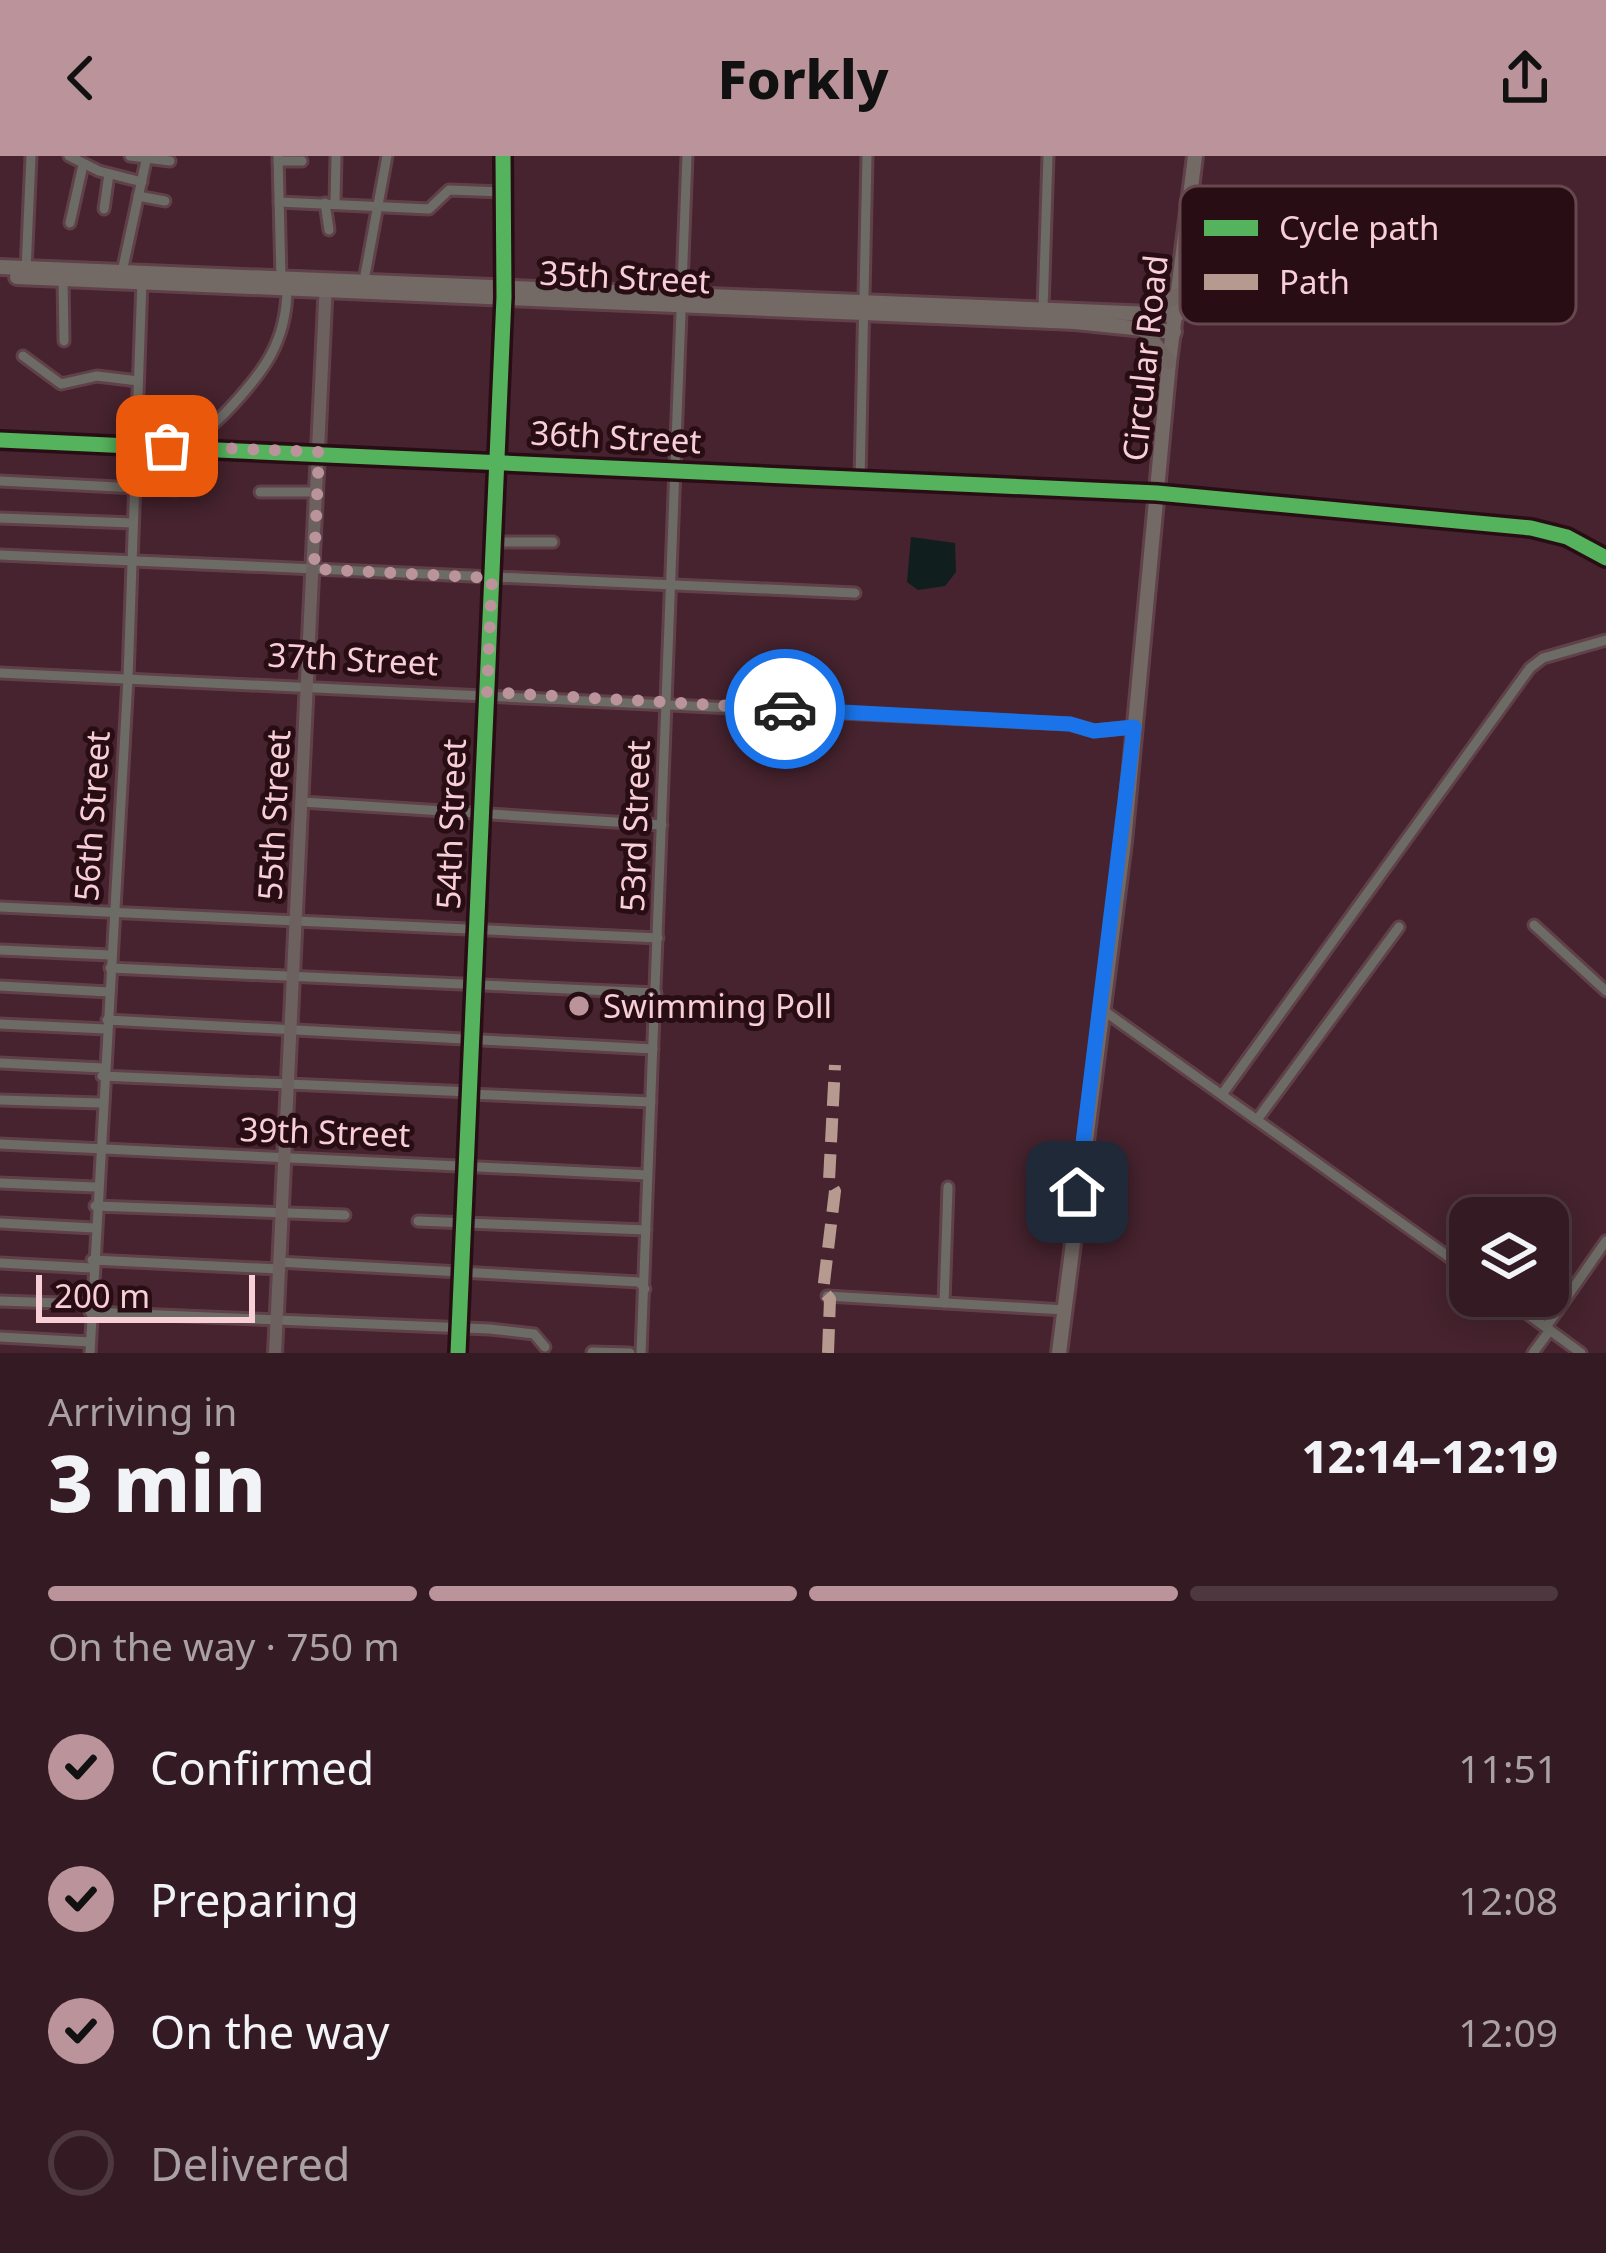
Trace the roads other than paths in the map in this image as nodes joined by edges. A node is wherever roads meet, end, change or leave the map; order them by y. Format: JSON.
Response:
{"nodes":[{"id":1,"x":31,"y":156,"type":"edge"},
{"id":2,"x":69,"y":156,"type":"edge"},
{"id":3,"x":130,"y":156,"type":"edge"},
{"id":4,"x":336,"y":156,"type":"edge"},
{"id":5,"x":387,"y":156,"type":"edge"},
{"id":6,"x":503,"y":156,"type":"edge"},
{"id":7,"x":687,"y":156,"type":"edge"},
{"id":8,"x":867,"y":156,"type":"edge"},
{"id":9,"x":1048,"y":156,"type":"edge"},
{"id":10,"x":1195,"y":156,"type":"edge"},
{"id":11,"x":147,"y":157,"type":"edge"},
{"id":12,"x":278,"y":158,"type":"edge"},
{"id":13,"x":170,"y":161,"type":"dead end"},
{"id":14,"x":302,"y":161,"type":"dead end"},
{"id":15,"x":83,"y":165,"type":"junction"},
{"id":16,"x":110,"y":174,"type":"junction"},
{"id":17,"x":142,"y":182,"type":"junction"},
{"id":18,"x":1192,"y":186,"type":"edge"},
{"id":19,"x":503,"y":192,"type":"junction"},
{"id":20,"x":138,"y":196,"type":"junction"},
{"id":21,"x":165,"y":202,"type":"dead end"},
{"id":22,"x":279,"y":202,"type":"junction"},
{"id":23,"x":330,"y":203,"type":"junction"},
{"id":24,"x":377,"y":204,"type":"junction"},
{"id":25,"x":104,"y":209,"type":"dead end"},
{"id":26,"x":70,"y":223,"type":"dead end"},
{"id":27,"x":329,"y":230,"type":"dead end"},
{"id":28,"x":130,"y":231,"type":"junction"},
{"id":29,"x":147,"y":231,"type":"dead end"},
{"id":30,"x":0,"y":267,"type":"edge"},
{"id":31,"x":122,"y":272,"type":"junction"},
{"id":32,"x":26,"y":273,"type":"junction"},
{"id":33,"x":0,"y":277,"type":"edge"},
{"id":34,"x":142,"y":278,"type":"junction"},
{"id":35,"x":63,"y":280,"type":"junction"},
{"id":36,"x":284,"y":283,"type":"junction"},
{"id":37,"x":326,"y":284,"type":"junction"},
{"id":38,"x":363,"y":286,"type":"junction"},
{"id":39,"x":1180,"y":287,"type":"edge"},
{"id":40,"x":504,"y":291,"type":"junction"},
{"id":41,"x":1179,"y":296,"type":"junction"},
{"id":42,"x":682,"y":302,"type":"junction"},
{"id":43,"x":861,"y":308,"type":"junction"},
{"id":44,"x":1043,"y":309,"type":"junction"},
{"id":45,"x":1075,"y":316,"type":"junction"},
{"id":46,"x":1142,"y":320,"type":"junction"},
{"id":47,"x":1175,"y":324,"type":"junction"},
{"id":48,"x":64,"y":341,"type":"dead end"},
{"id":49,"x":23,"y":356,"type":"dead end"},
{"id":50,"x":1169,"y":362,"type":"junction"},
{"id":51,"x":138,"y":381,"type":"junction"},
{"id":52,"x":0,"y":440,"type":"edge"},
{"id":53,"x":136,"y":445,"type":"junction"},
{"id":54,"x":198,"y":447,"type":"junction"},
{"id":55,"x":319,"y":452,"type":"junction"},
{"id":56,"x":497,"y":461,"type":"junction"},
{"id":57,"x":676,"y":470,"type":"junction"},
{"id":58,"x":860,"y":480,"type":"junction"},
{"id":59,"x":0,"y":482,"type":"edge"},
{"id":60,"x":134,"y":487,"type":"junction"},
{"id":61,"x":176,"y":490,"type":"dead end"},
{"id":62,"x":260,"y":492,"type":"dead end"},
{"id":63,"x":317,"y":492,"type":"junction"},
{"id":64,"x":1157,"y":493,"type":"junction"},
{"id":65,"x":0,"y":518,"type":"edge"},
{"id":66,"x":133,"y":523,"type":"junction"},
{"id":67,"x":494,"y":542,"type":"junction"},
{"id":68,"x":553,"y":542,"type":"dead end"},
{"id":69,"x":0,"y":554,"type":"edge"},
{"id":70,"x":1606,"y":558,"type":"edge"},
{"id":71,"x":132,"y":559,"type":"junction"},
{"id":72,"x":314,"y":569,"type":"junction"},
{"id":73,"x":492,"y":578,"type":"junction"},
{"id":74,"x":671,"y":586,"type":"junction"},
{"id":75,"x":854,"y":593,"type":"dead end"},
{"id":76,"x":1606,"y":640,"type":"edge"},
{"id":77,"x":0,"y":673,"type":"edge"},
{"id":78,"x":128,"y":677,"type":"junction"},
{"id":79,"x":309,"y":684,"type":"junction"},
{"id":80,"x":487,"y":692,"type":"junction"},
{"id":81,"x":666,"y":703,"type":"junction"},
{"id":82,"x":1134,"y":727,"type":"junction"},
{"id":83,"x":302,"y":802,"type":"junction"},
{"id":84,"x":482,"y":810,"type":"junction"},
{"id":85,"x":662,"y":825,"type":"junction"},
{"id":86,"x":0,"y":907,"type":"edge"},
{"id":87,"x":112,"y":914,"type":"junction"},
{"id":88,"x":295,"y":922,"type":"junction"},
{"id":89,"x":1534,"y":925,"type":"dead end"},
{"id":90,"x":1399,"y":927,"type":"dead end"},
{"id":91,"x":477,"y":930,"type":"junction"},
{"id":92,"x":658,"y":938,"type":"junction"},
{"id":93,"x":0,"y":950,"type":"edge"},
{"id":94,"x":110,"y":955,"type":"junction"},
{"id":95,"x":110,"y":968,"type":"junction"},
{"id":96,"x":293,"y":977,"type":"junction"},
{"id":97,"x":475,"y":984,"type":"junction"},
{"id":98,"x":0,"y":986,"type":"edge"},
{"id":99,"x":1606,"y":991,"type":"edge"},
{"id":100,"x":109,"y":992,"type":"junction"},
{"id":101,"x":656,"y":993,"type":"junction"},
{"id":102,"x":1100,"y":1008,"type":"junction"},
{"id":103,"x":0,"y":1024,"type":"edge"},
{"id":104,"x":106,"y":1025,"type":"junction"},
{"id":105,"x":291,"y":1030,"type":"junction"},
{"id":106,"x":471,"y":1041,"type":"junction"},
{"id":107,"x":653,"y":1048,"type":"junction"},
{"id":108,"x":0,"y":1063,"type":"edge"},
{"id":109,"x":102,"y":1072,"type":"junction"},
{"id":110,"x":287,"y":1086,"type":"junction"},
{"id":111,"x":470,"y":1093,"type":"junction"},
{"id":112,"x":1223,"y":1093,"type":"junction"},
{"id":113,"x":0,"y":1100,"type":"edge"},
{"id":114,"x":651,"y":1102,"type":"junction"},
{"id":115,"x":100,"y":1103,"type":"junction"},
{"id":116,"x":1259,"y":1117,"type":"junction"},
{"id":117,"x":0,"y":1144,"type":"edge"},
{"id":118,"x":97,"y":1149,"type":"junction"},
{"id":119,"x":284,"y":1158,"type":"junction"},
{"id":120,"x":466,"y":1165,"type":"junction"},
{"id":121,"x":647,"y":1175,"type":"junction"},
{"id":122,"x":0,"y":1183,"type":"edge"},
{"id":123,"x":95,"y":1187,"type":"junction"},
{"id":124,"x":948,"y":1187,"type":"dead end"},
{"id":125,"x":94,"y":1206,"type":"junction"},
{"id":126,"x":282,"y":1212,"type":"junction"},
{"id":127,"x":345,"y":1215,"type":"dead end"},
{"id":128,"x":418,"y":1221,"type":"dead end"},
{"id":129,"x":0,"y":1222,"type":"edge"},
{"id":130,"x":464,"y":1222,"type":"junction"},
{"id":131,"x":94,"y":1228,"type":"junction"},
{"id":132,"x":646,"y":1230,"type":"junction"},
{"id":133,"x":1606,"y":1241,"type":"edge"},
{"id":134,"x":1449,"y":1257,"type":"edge"},
{"id":135,"x":0,"y":1263,"type":"edge"},
{"id":136,"x":92,"y":1264,"type":"junction"},
{"id":137,"x":278,"y":1266,"type":"junction"},
{"id":138,"x":462,"y":1273,"type":"junction"},
{"id":139,"x":645,"y":1289,"type":"junction"},
{"id":140,"x":827,"y":1296,"type":"dead end"},
{"id":141,"x":0,"y":1301,"type":"edge"},
{"id":142,"x":944,"y":1303,"type":"junction"},
{"id":143,"x":90,"y":1308,"type":"junction"},
{"id":144,"x":1065,"y":1310,"type":"junction"},
{"id":145,"x":1532,"y":1317,"type":"edge"},
{"id":146,"x":276,"y":1321,"type":"junction"},
{"id":147,"x":460,"y":1327,"type":"junction"},
{"id":148,"x":1548,"y":1329,"type":"junction"},
{"id":149,"x":0,"y":1337,"type":"edge"},
{"id":150,"x":90,"y":1347,"type":"edge"},
{"id":151,"x":545,"y":1347,"type":"dead end"},
{"id":152,"x":1566,"y":1349,"type":"edge"},
{"id":153,"x":592,"y":1352,"type":"edge"},
{"id":154,"x":274,"y":1353,"type":"edge"},
{"id":155,"x":458,"y":1353,"type":"edge"},
{"id":156,"x":630,"y":1353,"type":"edge"},
{"id":157,"x":641,"y":1353,"type":"edge"},
{"id":158,"x":1059,"y":1353,"type":"edge"},
{"id":159,"x":1533,"y":1353,"type":"edge"},
{"id":160,"x":1581,"y":1353,"type":"edge"}],
"edges":[{"from":1,"to":32,"type":"street"},
{"from":2,"to":15,"type":"street"},
{"from":3,"to":11,"type":"street"},
{"from":4,"to":23,"type":"street"},
{"from":5,"to":24,"type":"street"},
{"from":6,"to":19,"type":"street","name":"54th Street"},
{"from":7,"to":42,"type":"street","name":"53rd Street"},
{"from":8,"to":43,"type":"street"},
{"from":9,"to":44,"type":"street"},
{"from":10,"to":18,"type":"main road","name":"Circular Road"},
{"from":11,"to":13,"type":"street"},
{"from":11,"to":17,"type":"street"},
{"from":12,"to":14,"type":"street"},
{"from":12,"to":22,"type":"street"},
{"from":15,"to":16,"type":"street"},
{"from":15,"to":26,"type":"street"},
{"from":16,"to":17,"type":"street"},
{"from":16,"to":25,"type":"street"},
{"from":17,"to":20,"type":"street"},
{"from":19,"to":24,"type":"street"},
{"from":19,"to":40,"type":"street","name":"54th Street"},
{"from":20,"to":21,"type":"street"},
{"from":20,"to":28,"type":"street"},
{"from":22,"to":23,"type":"street"},
{"from":22,"to":36,"type":"street"},
{"from":23,"to":24,"type":"street"},
{"from":23,"to":27,"type":"street"},
{"from":24,"to":38,"type":"street"},
{"from":28,"to":29,"type":"street"},
{"from":28,"to":31,"type":"street"},
{"from":30,"to":32,"type":"main road"},
{"from":31,"to":32,"type":"main road"},
{"from":31,"to":34,"type":"main road"},
{"from":32,"to":33,"type":"main road","name":"35th Street"},
{"from":32,"to":35,"type":"main road","name":"35th Street"},
{"from":34,"to":35,"type":"main road","name":"35th Street"},
{"from":34,"to":36,"type":"main road","name":"35th Street"},
{"from":34,"to":51,"type":"street","name":"56th Street"},
{"from":35,"to":48,"type":"street"},
{"from":36,"to":37,"type":"main road","name":"35th Street"},
{"from":36,"to":54,"type":"street"},
{"from":37,"to":38,"type":"main road","name":"35th Street"},
{"from":37,"to":55,"type":"main road","name":"55th Street"},
{"from":38,"to":40,"type":"main road","name":"35th Street"},
{"from":39,"to":41,"type":"main road","name":"Circular Road"},
{"from":40,"to":42,"type":"main road","name":"35th Street"},
{"from":40,"to":56,"type":"street","name":"54th Street"},
{"from":41,"to":46,"type":"highway"},
{"from":41,"to":47,"type":"main road","name":"Circular Road"},
{"from":42,"to":43,"type":"main road","name":"35th Street"},
{"from":42,"to":57,"type":"street","name":"53rd Street"},
{"from":43,"to":44,"type":"main road","name":"35th Street"},
{"from":43,"to":45,"type":"main road","name":"35th Street"},
{"from":43,"to":58,"type":"street"},
{"from":44,"to":45,"type":"main road","name":"35th Street"},
{"from":45,"to":46,"type":"main road","name":"35th Street"},
{"from":46,"to":47,"type":"main road","name":"35th Street"},
{"from":46,"to":50,"type":"highway"},
{"from":47,"to":50,"type":"main road","name":"Circular Road"},
{"from":49,"to":51,"type":"street"},
{"from":50,"to":64,"type":"main road","name":"Circular Road"},
{"from":51,"to":53,"type":"street","name":"56th Street"},
{"from":52,"to":53,"type":"street","name":"36th Street"},
{"from":53,"to":54,"type":"street","name":"36th Street"},
{"from":53,"to":60,"type":"street","name":"56th Street"},
{"from":54,"to":55,"type":"street","name":"36th Street"},
{"from":55,"to":56,"type":"street","name":"36th Street"},
{"from":55,"to":63,"type":"main road","name":"55th Street"},
{"from":56,"to":57,"type":"street","name":"36th Street"},
{"from":56,"to":67,"type":"street","name":"54th Street"},
{"from":57,"to":58,"type":"street","name":"36th Street"},
{"from":57,"to":74,"type":"street","name":"53rd Street"},
{"from":58,"to":64,"type":"street","name":"36th Street"},
{"from":59,"to":60,"type":"street"},
{"from":60,"to":61,"type":"street"},
{"from":60,"to":66,"type":"street","name":"56th Street"},
{"from":62,"to":63,"type":"street"},
{"from":63,"to":72,"type":"main road","name":"55th Street"},
{"from":64,"to":70,"type":"street"},
{"from":64,"to":82,"type":"main road","name":"Circular Road"},
{"from":65,"to":66,"type":"street"},
{"from":66,"to":71,"type":"street","name":"56th Street"},
{"from":67,"to":68,"type":"street"},
{"from":67,"to":73,"type":"street","name":"54th Street"},
{"from":69,"to":71,"type":"street"},
{"from":71,"to":72,"type":"street"},
{"from":71,"to":78,"type":"street","name":"56th Street"},
{"from":72,"to":73,"type":"street"},
{"from":72,"to":79,"type":"main road","name":"55th Street"},
{"from":73,"to":74,"type":"street"},
{"from":73,"to":80,"type":"street","name":"54th Street"},
{"from":74,"to":75,"type":"street"},
{"from":74,"to":81,"type":"street","name":"53rd Street"},
{"from":76,"to":112,"type":"street"},
{"from":77,"to":78,"type":"street","name":"37th Street"},
{"from":78,"to":79,"type":"street","name":"37th Street"},
{"from":78,"to":87,"type":"street","name":"56th Street"},
{"from":79,"to":80,"type":"street","name":"37th Street"},
{"from":79,"to":83,"type":"main road","name":"55th Street"},
{"from":80,"to":81,"type":"street","name":"37th Street"},
{"from":80,"to":84,"type":"street","name":"54th Street"},
{"from":81,"to":82,"type":"street","name":"37th Street"},
{"from":81,"to":85,"type":"street","name":"53rd Street"},
{"from":82,"to":102,"type":"main road","name":"Circular Road"},
{"from":83,"to":84,"type":"street"},
{"from":83,"to":88,"type":"main road","name":"55th Street"},
{"from":84,"to":85,"type":"street"},
{"from":84,"to":91,"type":"street","name":"54th Street"},
{"from":85,"to":92,"type":"street","name":"53rd Street"},
{"from":86,"to":87,"type":"street"},
{"from":87,"to":88,"type":"street"},
{"from":87,"to":94,"type":"street","name":"56th Street"},
{"from":88,"to":91,"type":"street"},
{"from":88,"to":96,"type":"main road","name":"55th Street"},
{"from":89,"to":99,"type":"street"},
{"from":90,"to":116,"type":"street"},
{"from":91,"to":92,"type":"street"},
{"from":91,"to":97,"type":"street","name":"54th Street"},
{"from":92,"to":101,"type":"street","name":"53rd Street"},
{"from":93,"to":94,"type":"street"},
{"from":94,"to":95,"type":"street","name":"56th Street"},
{"from":95,"to":96,"type":"street"},
{"from":95,"to":100,"type":"street","name":"56th Street"},
{"from":96,"to":97,"type":"street"},
{"from":96,"to":105,"type":"main road","name":"55th Street"},
{"from":97,"to":101,"type":"street"},
{"from":97,"to":106,"type":"street","name":"54th Street"},
{"from":98,"to":100,"type":"street"},
{"from":100,"to":104,"type":"street","name":"56th Street"},
{"from":101,"to":107,"type":"street","name":"53rd Street"},
{"from":102,"to":112,"type":"street"},
{"from":102,"to":144,"type":"main road","name":"Circular Road"},
{"from":103,"to":104,"type":"street"},
{"from":104,"to":105,"type":"street"},
{"from":104,"to":109,"type":"street","name":"56th Street"},
{"from":105,"to":106,"type":"street"},
{"from":105,"to":110,"type":"main road","name":"55th Street"},
{"from":106,"to":107,"type":"street"},
{"from":106,"to":111,"type":"street","name":"54th Street"},
{"from":107,"to":114,"type":"street","name":"53rd Street"},
{"from":108,"to":109,"type":"street"},
{"from":109,"to":110,"type":"street"},
{"from":109,"to":115,"type":"street","name":"56th Street"},
{"from":110,"to":111,"type":"street"},
{"from":110,"to":119,"type":"main road","name":"55th Street"},
{"from":111,"to":114,"type":"street"},
{"from":111,"to":120,"type":"street","name":"54th Street"},
{"from":112,"to":116,"type":"street"},
{"from":113,"to":115,"type":"street"},
{"from":114,"to":121,"type":"street","name":"53rd Street"},
{"from":115,"to":118,"type":"street","name":"56th Street"},
{"from":116,"to":134,"type":"street"},
{"from":117,"to":118,"type":"street","name":"39th Street"},
{"from":118,"to":119,"type":"street","name":"39th Street"},
{"from":118,"to":123,"type":"street","name":"56th Street"},
{"from":119,"to":120,"type":"street","name":"39th Street"},
{"from":119,"to":126,"type":"main road","name":"55th Street"},
{"from":120,"to":121,"type":"street","name":"39th Street"},
{"from":120,"to":130,"type":"street","name":"54th Street"},
{"from":121,"to":132,"type":"street","name":"53rd Street"},
{"from":122,"to":123,"type":"street"},
{"from":123,"to":125,"type":"street","name":"56th Street"},
{"from":124,"to":142,"type":"street"},
{"from":125,"to":126,"type":"street"},
{"from":125,"to":131,"type":"street","name":"56th Street"},
{"from":126,"to":127,"type":"street"},
{"from":126,"to":137,"type":"main road","name":"55th Street"},
{"from":128,"to":130,"type":"street"},
{"from":129,"to":131,"type":"street"},
{"from":130,"to":132,"type":"street"},
{"from":130,"to":138,"type":"street","name":"54th Street"},
{"from":131,"to":136,"type":"street","name":"56th Street"},
{"from":132,"to":139,"type":"street","name":"53rd Street"},
{"from":133,"to":148,"type":"street"},
{"from":135,"to":136,"type":"street"},
{"from":136,"to":137,"type":"street"},
{"from":136,"to":143,"type":"street","name":"56th Street"},
{"from":137,"to":138,"type":"street"},
{"from":137,"to":146,"type":"main road","name":"55th Street"},
{"from":138,"to":139,"type":"street"},
{"from":138,"to":147,"type":"street","name":"54th Street"},
{"from":139,"to":157,"type":"street","name":"53rd Street"},
{"from":140,"to":142,"type":"street"},
{"from":141,"to":143,"type":"street"},
{"from":142,"to":144,"type":"street"},
{"from":143,"to":146,"type":"street"},
{"from":143,"to":150,"type":"street","name":"56th Street"},
{"from":144,"to":158,"type":"main road","name":"Circular Road"},
{"from":145,"to":148,"type":"street"},
{"from":146,"to":147,"type":"street"},
{"from":146,"to":154,"type":"main road","name":"55th Street"},
{"from":147,"to":151,"type":"street"},
{"from":147,"to":155,"type":"street","name":"54th Street"},
{"from":148,"to":152,"type":"street"},
{"from":148,"to":159,"type":"street"},
{"from":149,"to":150,"type":"street"},
{"from":152,"to":160,"type":"street"},
{"from":153,"to":156,"type":"street"}]}
